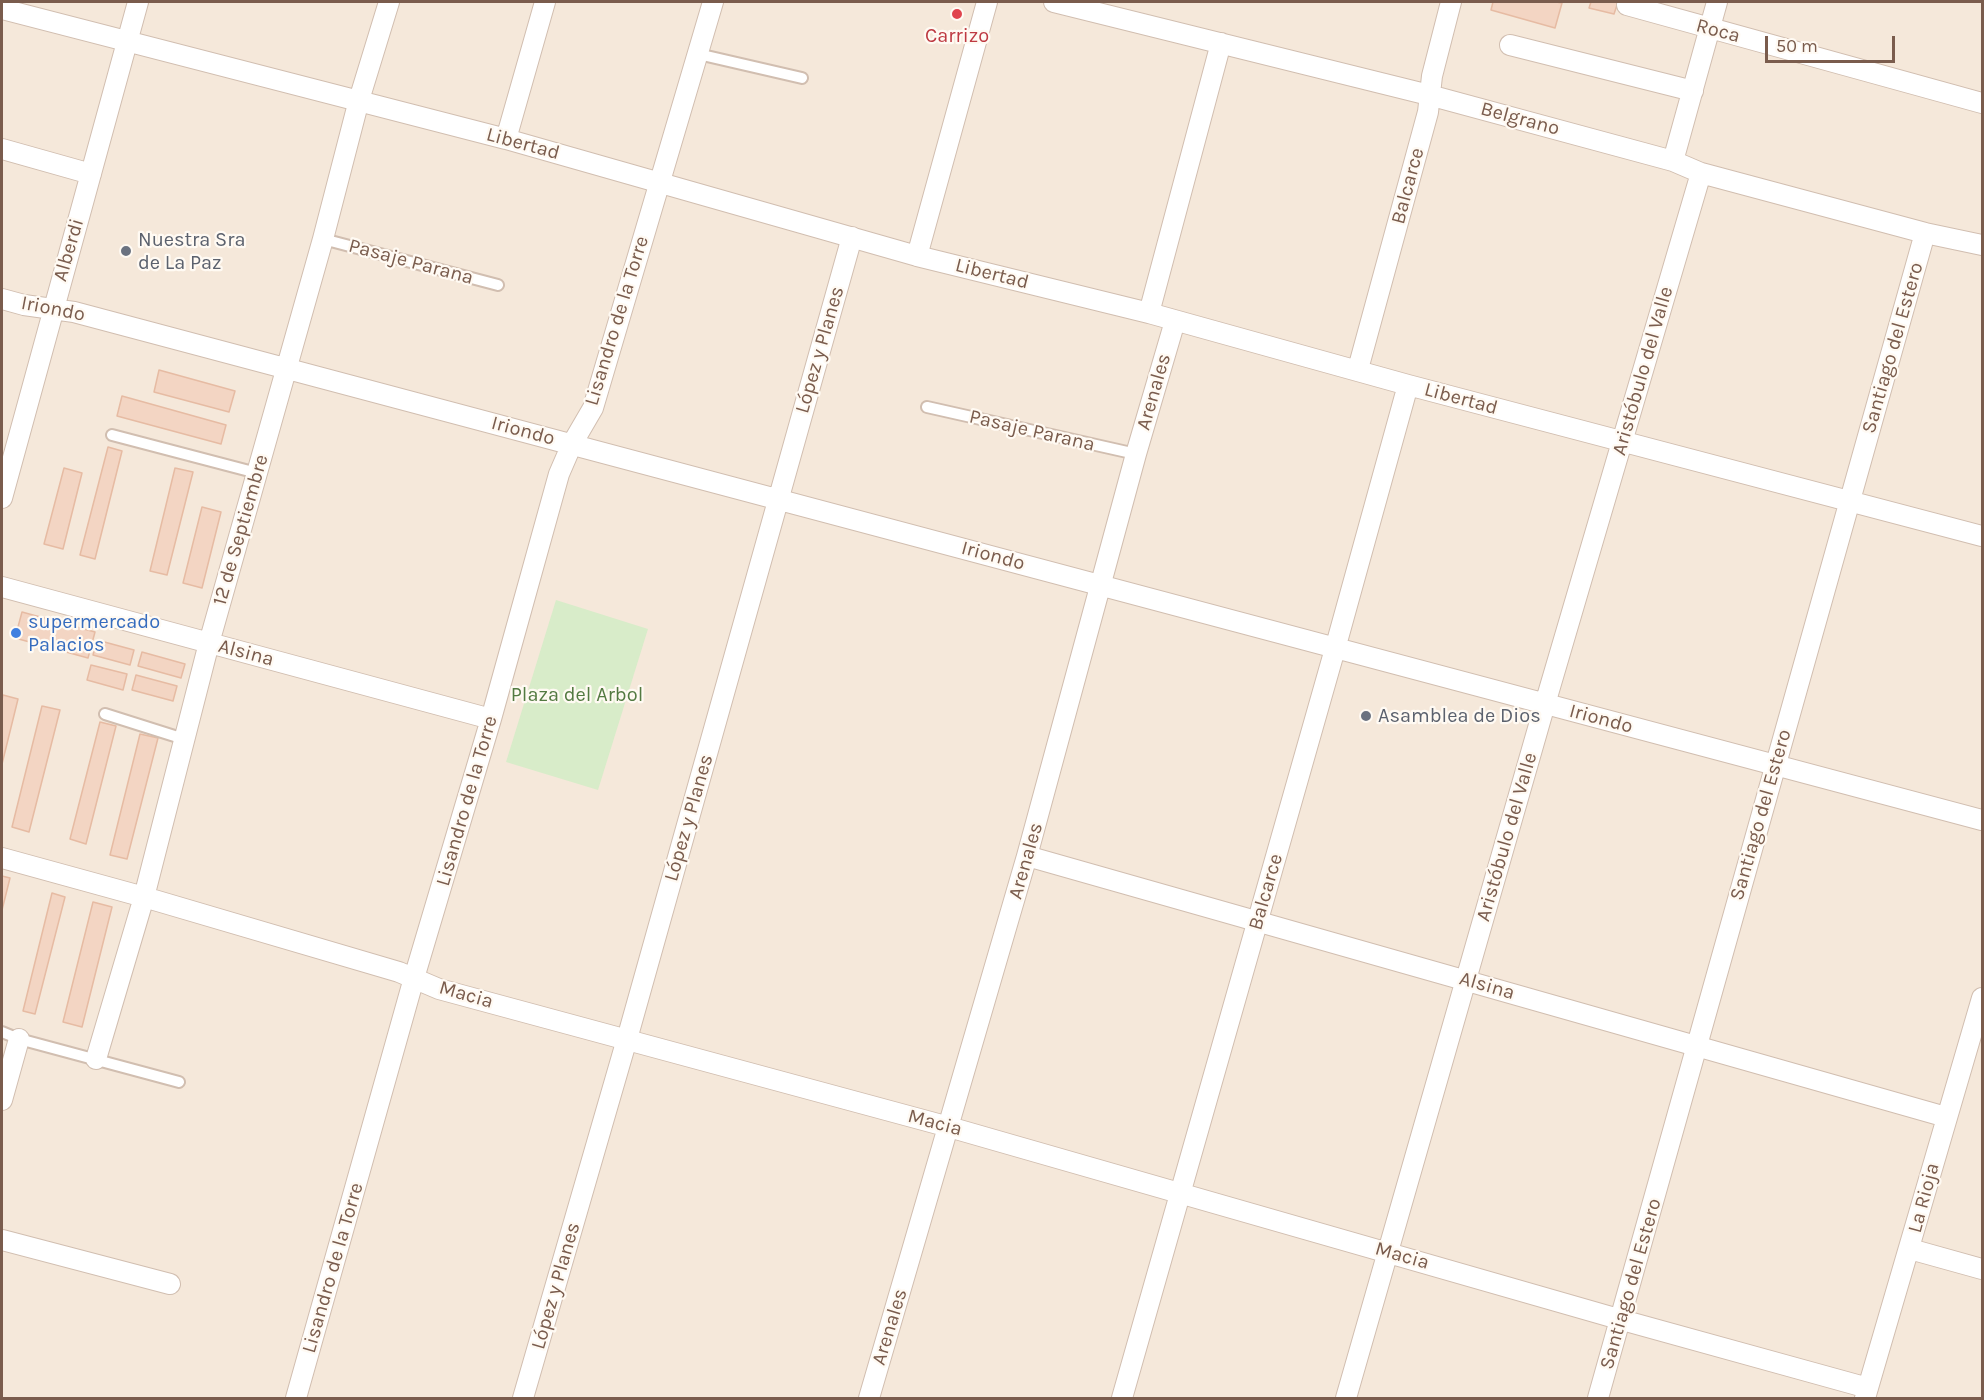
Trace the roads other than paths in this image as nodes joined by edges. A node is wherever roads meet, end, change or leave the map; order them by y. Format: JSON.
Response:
{"nodes":[{"id":1,"x":138,"y":2,"type":"edge"},
{"id":2,"x":389,"y":2,"type":"edge"},
{"id":3,"x":545,"y":2,"type":"edge"},
{"id":4,"x":713,"y":2,"type":"edge"},
{"id":5,"x":987,"y":2,"type":"edge"},
{"id":6,"x":1054,"y":2,"type":"edge"},
{"id":7,"x":1451,"y":2,"type":"edge"},
{"id":8,"x":1717,"y":2,"type":"edge"},
{"id":9,"x":1627,"y":5,"type":"dead end"},
{"id":10,"x":2,"y":9,"type":"edge"},
{"id":11,"x":1710,"y":29,"type":"junction"},
{"id":12,"x":126,"y":42,"type":"junction"},
{"id":13,"x":1221,"y":42,"type":"junction"},
{"id":14,"x":1510,"y":45,"type":"dead end"},
{"id":15,"x":698,"y":54,"type":"junction"},
{"id":16,"x":802,"y":78,"type":"dead end"},
{"id":17,"x":1692,"y":91,"type":"junction"},
{"id":18,"x":1429,"y":95,"type":"junction"},
{"id":19,"x":359,"y":100,"type":"junction"},
{"id":20,"x":1983,"y":103,"type":"edge"},
{"id":21,"x":506,"y":139,"type":"junction"},
{"id":22,"x":2,"y":149,"type":"edge"},
{"id":23,"x":1673,"y":161,"type":"junction"},
{"id":24,"x":1701,"y":173,"type":"junction"},
{"id":25,"x":91,"y":174,"type":"junction"},
{"id":26,"x":659,"y":182,"type":"junction"},
{"id":27,"x":1926,"y":233,"type":"junction"},
{"id":28,"x":852,"y":237,"type":"junction"},
{"id":29,"x":323,"y":239,"type":"junction"},
{"id":30,"x":1983,"y":245,"type":"edge"},
{"id":31,"x":917,"y":256,"type":"junction"},
{"id":32,"x":498,"y":285,"type":"dead end"},
{"id":33,"x":2,"y":299,"type":"edge"},
{"id":34,"x":53,"y":308,"type":"junction"},
{"id":35,"x":1149,"y":313,"type":"junction"},
{"id":36,"x":1175,"y":321,"type":"junction"},
{"id":37,"x":287,"y":369,"type":"junction"},
{"id":38,"x":1358,"y":369,"type":"junction"},
{"id":39,"x":1408,"y":385,"type":"junction"},
{"id":40,"x":927,"y":407,"type":"dead end"},
{"id":41,"x":112,"y":435,"type":"dead end"},
{"id":42,"x":1623,"y":441,"type":"junction"},
{"id":43,"x":572,"y":444,"type":"junction"},
{"id":44,"x":1136,"y":454,"type":"junction"},
{"id":45,"x":257,"y":473,"type":"junction"},
{"id":46,"x":2,"y":498,"type":"edge"},
{"id":47,"x":778,"y":499,"type":"junction"},
{"id":48,"x":1851,"y":500,"type":"junction"},
{"id":49,"x":1983,"y":536,"type":"edge"},
{"id":50,"x":1102,"y":585,"type":"junction"},
{"id":51,"x":2,"y":587,"type":"edge"},
{"id":52,"x":208,"y":643,"type":"junction"},
{"id":53,"x":1335,"y":649,"type":"junction"},
{"id":54,"x":1545,"y":704,"type":"junction"},
{"id":55,"x":105,"y":714,"type":"dead end"},
{"id":56,"x":491,"y":719,"type":"junction"},
{"id":57,"x":184,"y":739,"type":"junction"},
{"id":58,"x":1775,"y":764,"type":"junction"},
{"id":59,"x":1983,"y":820,"type":"edge"},
{"id":60,"x":1027,"y":856,"type":"junction"},
{"id":61,"x":2,"y":858,"type":"edge"},
{"id":62,"x":144,"y":897,"type":"junction"},
{"id":63,"x":1257,"y":922,"type":"junction"},
{"id":64,"x":414,"y":978,"type":"junction"},
{"id":65,"x":1466,"y":980,"type":"junction"},
{"id":66,"x":1983,"y":998,"type":"edge"},
{"id":67,"x":10,"y":1036,"type":"edge"},
{"id":68,"x":627,"y":1039,"type":"junction"},
{"id":69,"x":1976,"y":1045,"type":"edge"},
{"id":70,"x":1696,"y":1046,"type":"junction"},
{"id":71,"x":96,"y":1059,"type":"junction"},
{"id":72,"x":179,"y":1082,"type":"dead end"},
{"id":73,"x":2,"y":1100,"type":"edge"},
{"id":74,"x":1946,"y":1117,"type":"junction"},
{"id":75,"x":949,"y":1127,"type":"junction"},
{"id":76,"x":1181,"y":1193,"type":"junction"},
{"id":77,"x":2,"y":1240,"type":"edge"},
{"id":78,"x":1910,"y":1249,"type":"junction"},
{"id":79,"x":1388,"y":1252,"type":"junction"},
{"id":80,"x":1983,"y":1269,"type":"edge"},
{"id":81,"x":170,"y":1284,"type":"dead end"},
{"id":82,"x":1622,"y":1320,"type":"junction"},
{"id":83,"x":1867,"y":1393,"type":"edge"},
{"id":84,"x":296,"y":1398,"type":"edge"},
{"id":85,"x":523,"y":1398,"type":"edge"},
{"id":86,"x":869,"y":1398,"type":"edge"},
{"id":87,"x":1122,"y":1398,"type":"edge"},
{"id":88,"x":1347,"y":1398,"type":"edge"},
{"id":89,"x":1598,"y":1398,"type":"edge"}],
"edges":[{"from":1,"to":12,"type":"street","name":"Alberdi"},
{"from":2,"to":19,"type":"street","name":"12 de Septiembre"},
{"from":3,"to":21,"type":"street"},
{"from":4,"to":15,"type":"street","name":"Lisandro de la Torre"},
{"from":5,"to":31,"type":"street"},
{"from":6,"to":13,"type":"street","name":"Belgrano"},
{"from":7,"to":18,"type":"street","name":"Balcarce"},
{"from":8,"to":11,"type":"street"},
{"from":9,"to":11,"type":"street","name":"Roca"},
{"from":10,"to":12,"type":"street","name":"Libertad"},
{"from":11,"to":17,"type":"street"},
{"from":11,"to":20,"type":"street","name":"Roca"},
{"from":12,"to":19,"type":"street","name":"Libertad"},
{"from":12,"to":25,"type":"street","name":"Alberdi"},
{"from":13,"to":18,"type":"street","name":"Belgrano"},
{"from":13,"to":35,"type":"street"},
{"from":14,"to":17,"type":"street"},
{"from":15,"to":16,"type":"lane"},
{"from":15,"to":26,"type":"street","name":"Lisandro de la Torre"},
{"from":17,"to":23,"type":"street"},
{"from":18,"to":23,"type":"street","name":"Belgrano"},
{"from":18,"to":38,"type":"street","name":"Balcarce"},
{"from":19,"to":21,"type":"street","name":"Libertad"},
{"from":19,"to":29,"type":"street","name":"12 de Septiembre"},
{"from":21,"to":26,"type":"street","name":"Libertad"},
{"from":22,"to":25,"type":"street"},
{"from":23,"to":24,"type":"street","name":"Belgrano"},
{"from":24,"to":27,"type":"street","name":"Belgrano"},
{"from":24,"to":42,"type":"street","name":"Aristóbulo del Valle"},
{"from":25,"to":34,"type":"street","name":"Alberdi"},
{"from":26,"to":28,"type":"street","name":"Libertad"},
{"from":26,"to":43,"type":"street","name":"Lisandro de la Torre"},
{"from":27,"to":30,"type":"street","name":"Belgrano"},
{"from":27,"to":48,"type":"street","name":"Santiago del Estero"},
{"from":28,"to":31,"type":"street","name":"Libertad"},
{"from":28,"to":47,"type":"street","name":"López y Planes"},
{"from":29,"to":32,"type":"lane","name":"Pasaje Parana"},
{"from":29,"to":37,"type":"street","name":"12 de Septiembre"},
{"from":31,"to":35,"type":"street","name":"Libertad"},
{"from":33,"to":34,"type":"street","name":"Iriondo"},
{"from":34,"to":37,"type":"street","name":"Iriondo"},
{"from":34,"to":46,"type":"street","name":"Alberdi"},
{"from":35,"to":36,"type":"street","name":"Libertad"},
{"from":36,"to":38,"type":"street","name":"Libertad"},
{"from":36,"to":44,"type":"street","name":"Arenales"},
{"from":37,"to":43,"type":"street","name":"Iriondo"},
{"from":37,"to":45,"type":"street","name":"12 de Septiembre"},
{"from":38,"to":39,"type":"street","name":"Libertad"},
{"from":39,"to":42,"type":"street","name":"Libertad"},
{"from":39,"to":53,"type":"street","name":"Balcarce"},
{"from":40,"to":44,"type":"lane","name":"Pasaje Parana"},
{"from":41,"to":45,"type":"lane"},
{"from":42,"to":48,"type":"street","name":"Libertad"},
{"from":42,"to":54,"type":"street","name":"Aristóbulo del Valle"},
{"from":43,"to":47,"type":"street","name":"Iriondo"},
{"from":43,"to":56,"type":"street","name":"Lisandro de la Torre"},
{"from":44,"to":50,"type":"street","name":"Arenales"},
{"from":45,"to":52,"type":"street","name":"12 de Septiembre"},
{"from":47,"to":50,"type":"street","name":"Iriondo"},
{"from":47,"to":68,"type":"street","name":"López y Planes"},
{"from":48,"to":49,"type":"street","name":"Libertad"},
{"from":48,"to":58,"type":"street","name":"Santiago del Estero"},
{"from":50,"to":53,"type":"street","name":"Iriondo"},
{"from":50,"to":60,"type":"street","name":"Arenales"},
{"from":51,"to":52,"type":"street","name":"Alsina"},
{"from":52,"to":56,"type":"street","name":"Alsina"},
{"from":52,"to":57,"type":"street","name":"12 de Septiembre"},
{"from":53,"to":54,"type":"street","name":"Iriondo"},
{"from":53,"to":63,"type":"street","name":"Balcarce"},
{"from":54,"to":58,"type":"street","name":"Iriondo"},
{"from":54,"to":65,"type":"street","name":"Aristóbulo del Valle"},
{"from":55,"to":57,"type":"lane"},
{"from":56,"to":64,"type":"street","name":"Lisandro de la Torre"},
{"from":57,"to":62,"type":"street","name":"12 de Septiembre"},
{"from":58,"to":59,"type":"street","name":"Iriondo"},
{"from":58,"to":70,"type":"street","name":"Santiago del Estero"},
{"from":60,"to":63,"type":"street","name":"Alsina"},
{"from":60,"to":75,"type":"street","name":"Arenales"},
{"from":61,"to":62,"type":"street","name":"Macia"},
{"from":62,"to":64,"type":"street","name":"Macia"},
{"from":62,"to":71,"type":"street","name":"12 de Septiembre"},
{"from":63,"to":65,"type":"street","name":"Alsina"},
{"from":63,"to":76,"type":"street","name":"Balcarce"},
{"from":64,"to":68,"type":"street","name":"Macia"},
{"from":64,"to":84,"type":"street","name":"Lisandro de la Torre"},
{"from":65,"to":70,"type":"street","name":"Alsina"},
{"from":65,"to":79,"type":"street","name":"Aristóbulo del Valle"},
{"from":66,"to":69,"type":"street","name":"La Rioja"},
{"from":67,"to":71,"type":"lane"},
{"from":67,"to":73,"type":"street"},
{"from":68,"to":75,"type":"street","name":"Macia"},
{"from":68,"to":85,"type":"street","name":"López y Planes"},
{"from":69,"to":74,"type":"street","name":"La Rioja"},
{"from":70,"to":74,"type":"street","name":"Alsina"},
{"from":70,"to":82,"type":"street","name":"Santiago del Estero"},
{"from":71,"to":72,"type":"lane"},
{"from":74,"to":78,"type":"street","name":"La Rioja"},
{"from":75,"to":76,"type":"street","name":"Macia"},
{"from":75,"to":86,"type":"street","name":"Arenales"},
{"from":76,"to":79,"type":"street","name":"Macia"},
{"from":76,"to":87,"type":"street","name":"Balcarce"},
{"from":77,"to":81,"type":"street"},
{"from":78,"to":80,"type":"street"},
{"from":78,"to":83,"type":"street","name":"La Rioja"},
{"from":79,"to":82,"type":"street","name":"Macia"},
{"from":79,"to":88,"type":"street","name":"Aristóbulo del Valle"},
{"from":82,"to":83,"type":"street","name":"Macia"},
{"from":82,"to":89,"type":"street","name":"Santiago del Estero"}]}
